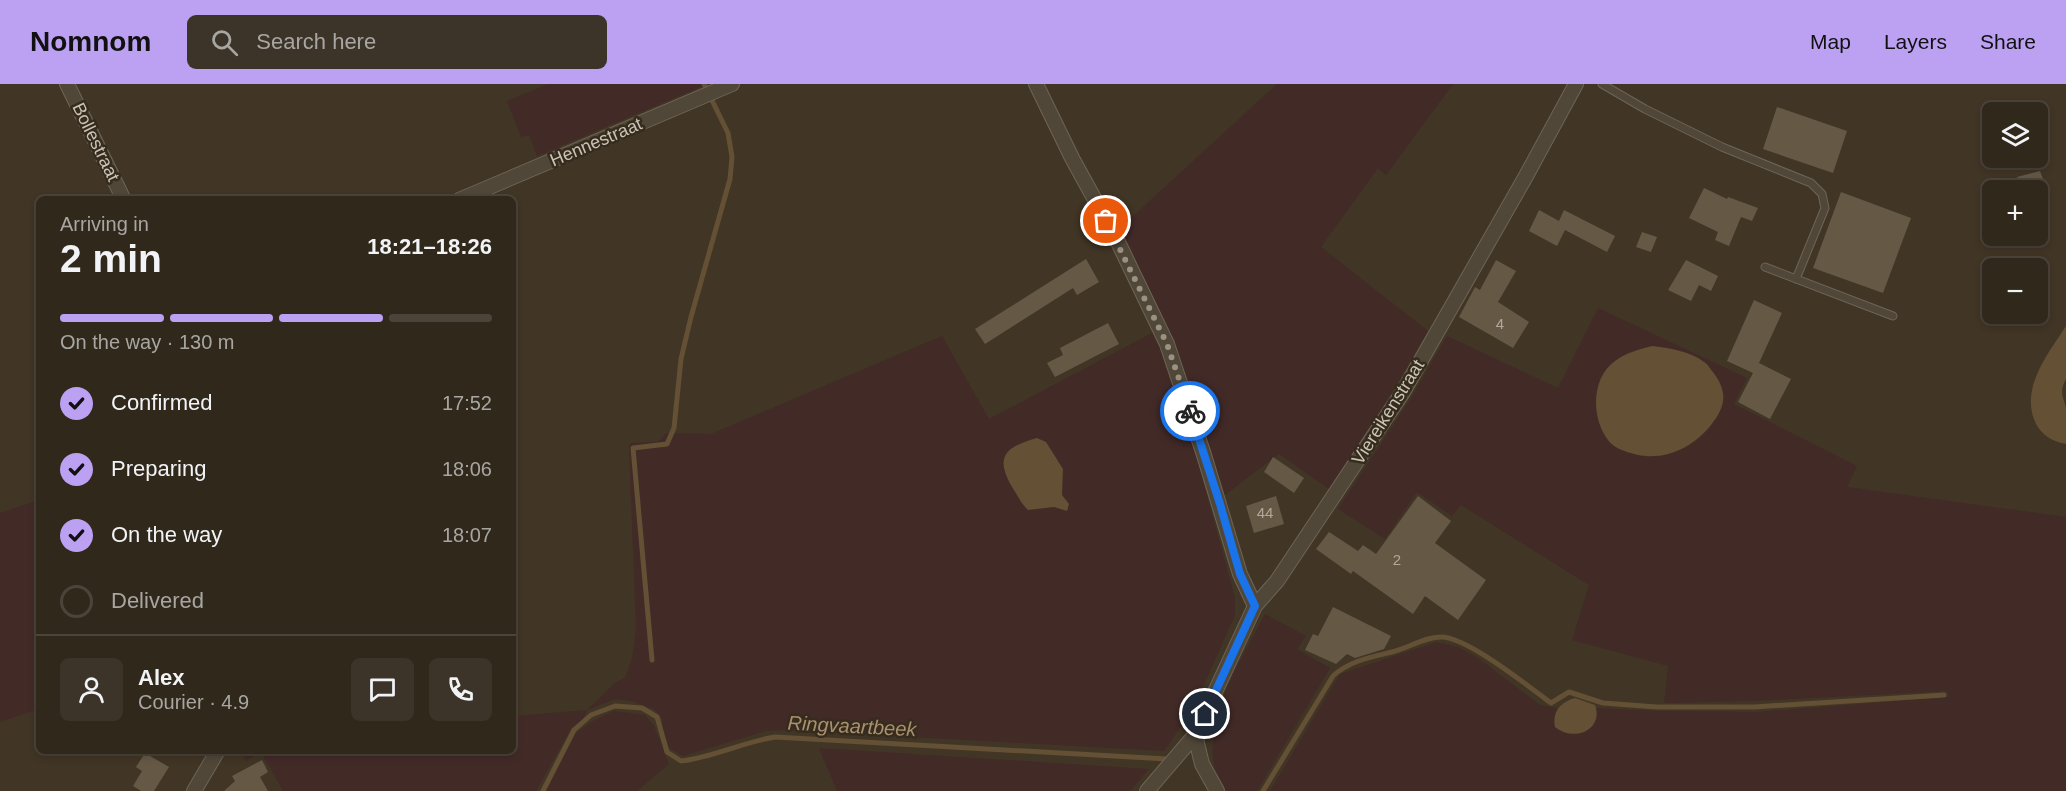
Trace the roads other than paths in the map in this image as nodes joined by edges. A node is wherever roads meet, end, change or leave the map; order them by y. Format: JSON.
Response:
{"nodes":[{"id":1,"x":67,"y":84,"type":"edge"},
{"id":2,"x":732,"y":84,"type":"edge"},
{"id":3,"x":1036,"y":84,"type":"edge"},
{"id":4,"x":1576,"y":84,"type":"edge"},
{"id":5,"x":1602,"y":84,"type":"edge"},
{"id":6,"x":122,"y":196,"type":"edge"},
{"id":7,"x":468,"y":196,"type":"edge"},
{"id":8,"x":1765,"y":267,"type":"dead end"},
{"id":9,"x":1796,"y":279,"type":"junction"},
{"id":10,"x":1893,"y":316,"type":"dead end"},
{"id":11,"x":1255,"y":606,"type":"junction"},
{"id":12,"x":1195,"y":735,"type":"junction"},
{"id":13,"x":216,"y":754,"type":"edge"},
{"id":14,"x":194,"y":791,"type":"edge"},
{"id":15,"x":1147,"y":791,"type":"edge"},
{"id":16,"x":1216,"y":791,"type":"edge"}],
"edges":[{"from":1,"to":6,"type":"street","name":"Bollestraat"},
{"from":2,"to":7,"type":"street","name":"Hennestraat"},
{"from":3,"to":11,"type":"street"},
{"from":4,"to":11,"type":"street","name":"Viereikenstraat"},
{"from":5,"to":9,"type":"lane"},
{"from":8,"to":9,"type":"lane"},
{"from":9,"to":10,"type":"lane"},
{"from":11,"to":12,"type":"street","name":"Viereikenstraat"},
{"from":12,"to":15,"type":"street","name":"Viereikenstraat"},
{"from":12,"to":16,"type":"street"},
{"from":13,"to":14,"type":"street"}]}
